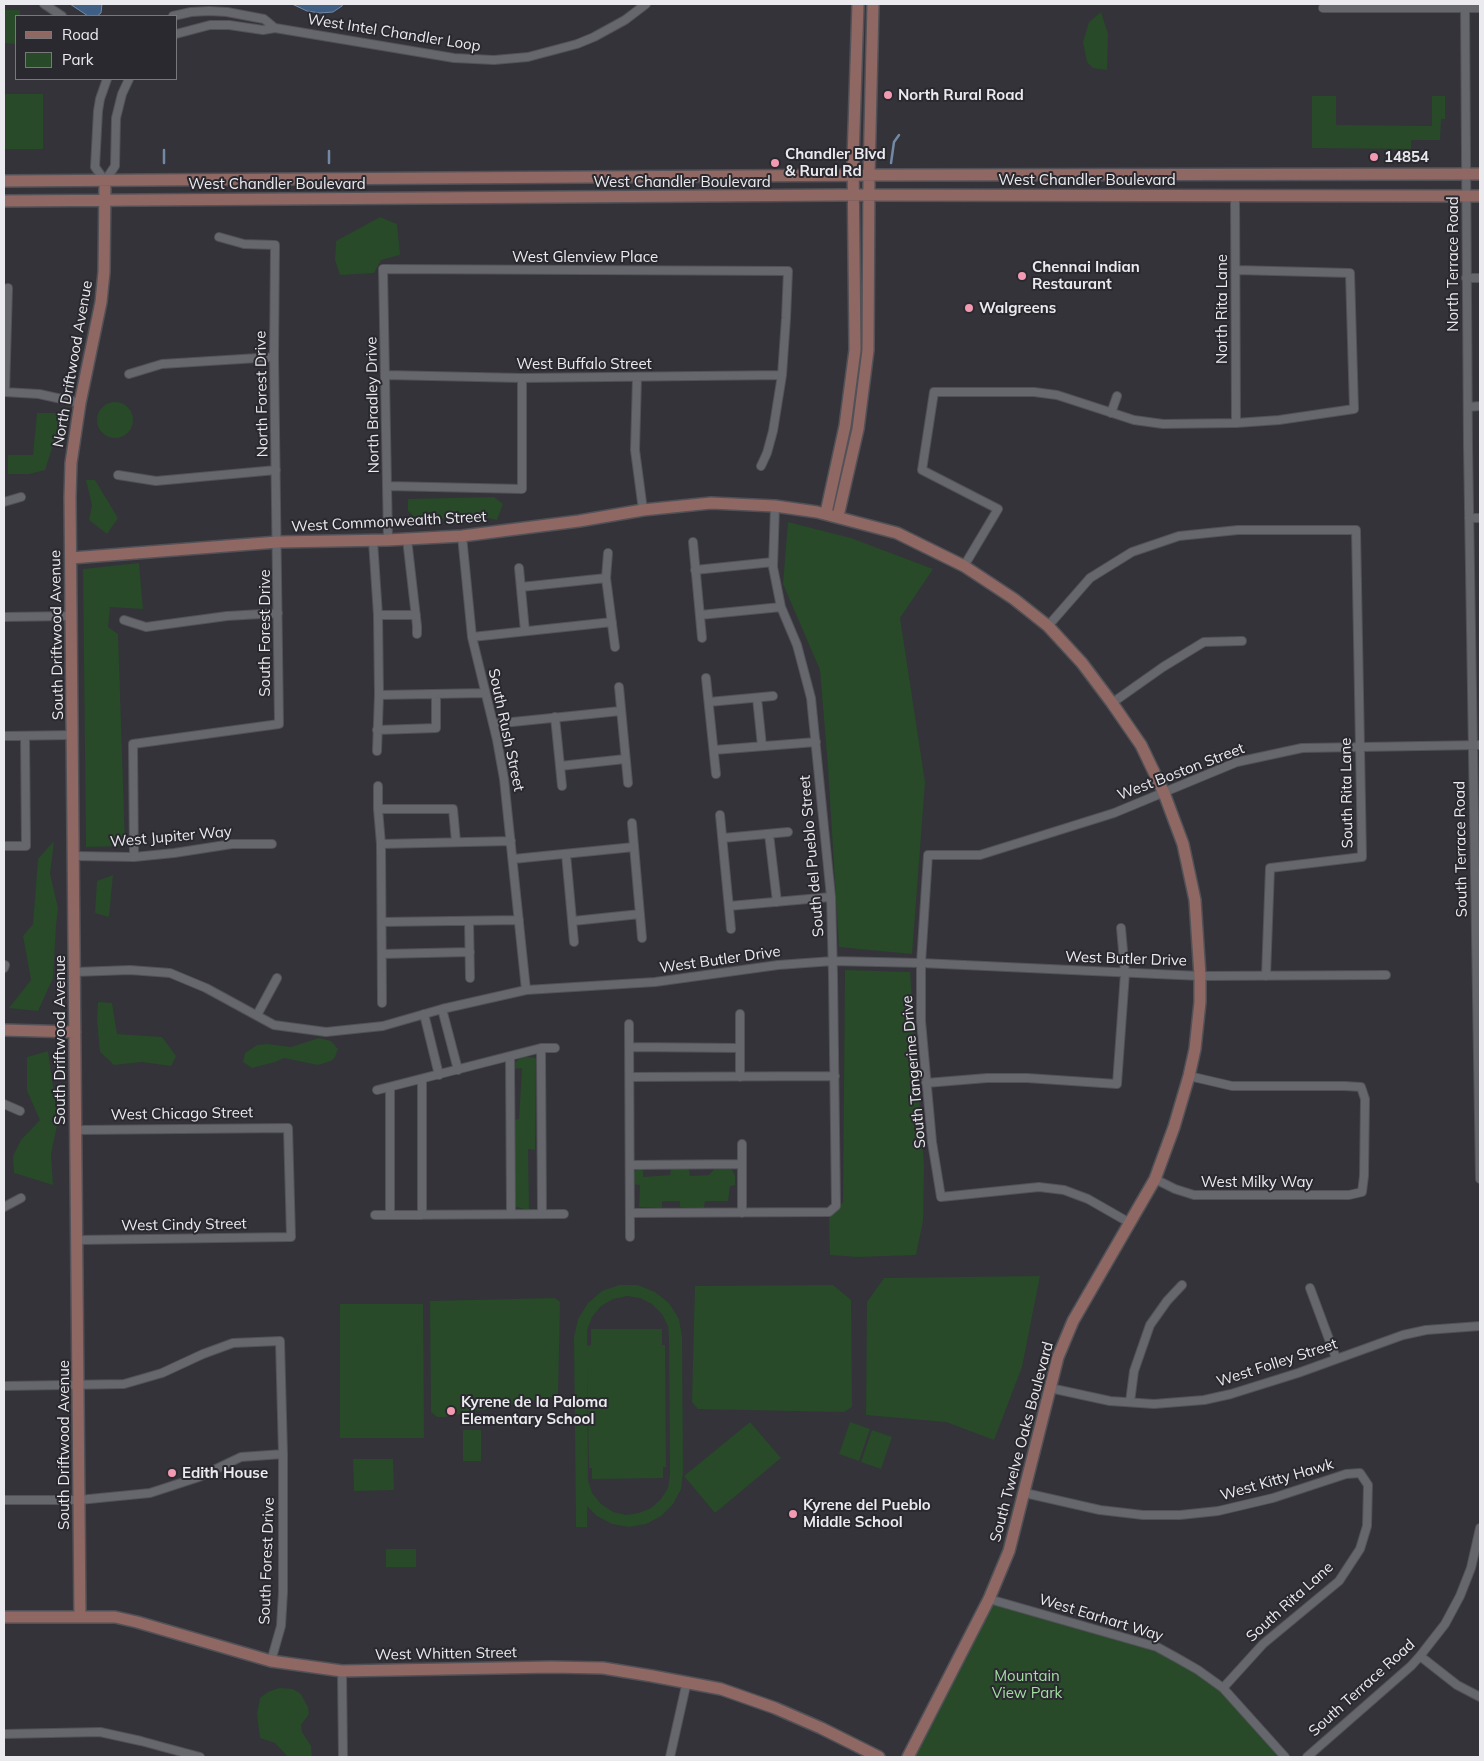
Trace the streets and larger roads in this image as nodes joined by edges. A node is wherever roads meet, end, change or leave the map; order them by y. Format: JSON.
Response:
{"nodes":[{"id":1,"x":44,"y":4,"type":"edge"},
{"id":2,"x":646,"y":4,"type":"edge"},
{"id":3,"x":858,"y":4,"type":"edge"},
{"id":4,"x":872,"y":4,"type":"edge"},
{"id":5,"x":1334,"y":6,"type":"edge"},
{"id":6,"x":1323,"y":8,"type":"dead end"},
{"id":7,"x":1465,"y":8,"type":"junction"},
{"id":8,"x":1480,"y":8,"type":"edge"},
{"id":9,"x":60,"y":15,"type":"edge"},
{"id":10,"x":178,"y":15,"type":"edge"},
{"id":11,"x":275,"y":28,"type":"junction"},
{"id":12,"x":178,"y":33,"type":"edge"},
{"id":13,"x":107,"y":80,"type":"edge"},
{"id":14,"x":129,"y":80,"type":"edge"},
{"id":15,"x":1466,"y":174,"type":"junction"},
{"id":16,"x":1480,"y":174,"type":"edge"},
{"id":17,"x":853,"y":175,"type":"junction"},
{"id":18,"x":869,"y":175,"type":"junction"},
{"id":19,"x":1122,"y":175,"type":"junction"},
{"id":20,"x":105,"y":181,"type":"junction"},
{"id":21,"x":4,"y":182,"type":"edge"},
{"id":22,"x":854,"y":195,"type":"junction"},
{"id":23,"x":869,"y":195,"type":"junction"},
{"id":24,"x":1121,"y":195,"type":"junction"},
{"id":25,"x":1236,"y":195,"type":"junction"},
{"id":26,"x":1466,"y":196,"type":"junction"},
{"id":27,"x":1480,"y":196,"type":"edge"},
{"id":28,"x":104,"y":200,"type":"junction"},
{"id":29,"x":4,"y":201,"type":"edge"},
{"id":30,"x":219,"y":238,"type":"dead end"},
{"id":31,"x":383,"y":269,"type":"joint"},
{"id":32,"x":1236,"y":270,"type":"junction"},
{"id":33,"x":1466,"y":278,"type":"junction"},
{"id":34,"x":1480,"y":278,"type":"edge"},
{"id":35,"x":8,"y":288,"type":"dead end"},
{"id":36,"x":856,"y":320,"type":"junction"},
{"id":37,"x":869,"y":320,"type":"junction"},
{"id":38,"x":274,"y":357,"type":"junction"},
{"id":39,"x":129,"y":374,"type":"dead end"},
{"id":40,"x":386,"y":376,"type":"junction"},
{"id":41,"x":782,"y":376,"type":"junction"},
{"id":42,"x":522,"y":378,"type":"junction"},
{"id":43,"x":637,"y":378,"type":"junction"},
{"id":44,"x":5,"y":392,"type":"edge"},
{"id":45,"x":1117,"y":396,"type":"dead end"},
{"id":46,"x":80,"y":403,"type":"junction"},
{"id":47,"x":1468,"y":406,"type":"junction"},
{"id":48,"x":1480,"y":406,"type":"edge"},
{"id":49,"x":1111,"y":413,"type":"junction"},
{"id":50,"x":1236,"y":423,"type":"junction"},
{"id":51,"x":70,"y":463,"type":"joint"},
{"id":52,"x":761,"y":466,"type":"dead end"},
{"id":53,"x":276,"y":470,"type":"junction"},
{"id":54,"x":118,"y":475,"type":"dead end"},
{"id":55,"x":388,"y":486,"type":"junction"},
{"id":56,"x":21,"y":497,"type":"dead end"},
{"id":57,"x":4,"y":502,"type":"edge"},
{"id":58,"x":775,"y":506,"type":"junction"},
{"id":59,"x":644,"y":510,"type":"junction"},
{"id":60,"x":826,"y":513,"type":"junction"},
{"id":61,"x":838,"y":516,"type":"junction"},
{"id":62,"x":1469,"y":518,"type":"junction"},
{"id":63,"x":1480,"y":518,"type":"edge"},
{"id":64,"x":462,"y":536,"type":"junction"},
{"id":65,"x":407,"y":539,"type":"junction"},
{"id":66,"x":374,"y":540,"type":"junction"},
{"id":67,"x":388,"y":540,"type":"junction"},
{"id":68,"x":278,"y":542,"type":"junction"},
{"id":69,"x":693,"y":542,"type":"dead end"},
{"id":70,"x":608,"y":552,"type":"dead end"},
{"id":71,"x":71,"y":558,"type":"junction"},
{"id":72,"x":773,"y":562,"type":"junction"},
{"id":73,"x":964,"y":566,"type":"junction"},
{"id":74,"x":519,"y":568,"type":"dead end"},
{"id":75,"x":696,"y":570,"type":"junction"},
{"id":76,"x":606,"y":578,"type":"junction"},
{"id":77,"x":520,"y":586,"type":"junction"},
{"id":78,"x":781,"y":607,"type":"junction"},
{"id":79,"x":278,"y":613,"type":"junction"},
{"id":80,"x":378,"y":615,"type":"junction"},
{"id":81,"x":416,"y":615,"type":"junction"},
{"id":82,"x":700,"y":615,"type":"junction"},
{"id":83,"x":71,"y":616,"type":"junction"},
{"id":84,"x":4,"y":617,"type":"edge"},
{"id":85,"x":124,"y":620,"type":"dead end"},
{"id":86,"x":612,"y":622,"type":"junction"},
{"id":87,"x":1048,"y":626,"type":"junction"},
{"id":88,"x":525,"y":631,"type":"junction"},
{"id":89,"x":1472,"y":631,"type":"junction"},
{"id":90,"x":1480,"y":631,"type":"edge"},
{"id":91,"x":417,"y":634,"type":"dead end"},
{"id":92,"x":472,"y":637,"type":"junction"},
{"id":93,"x":702,"y":638,"type":"dead end"},
{"id":94,"x":1242,"y":641,"type":"dead end"},
{"id":95,"x":615,"y":647,"type":"dead end"},
{"id":96,"x":706,"y":678,"type":"dead end"},
{"id":97,"x":618,"y":687,"type":"dead end"},
{"id":98,"x":485,"y":692,"type":"junction"},
{"id":99,"x":436,"y":694,"type":"junction"},
{"id":100,"x":379,"y":695,"type":"junction"},
{"id":101,"x":773,"y":696,"type":"dead end"},
{"id":102,"x":757,"y":698,"type":"junction"},
{"id":103,"x":708,"y":702,"type":"junction"},
{"id":104,"x":1112,"y":703,"type":"junction"},
{"id":105,"x":620,"y":711,"type":"junction"},
{"id":106,"x":556,"y":717,"type":"junction"},
{"id":107,"x":493,"y":724,"type":"junction"},
{"id":108,"x":378,"y":730,"type":"junction"},
{"id":109,"x":73,"y":735,"type":"junction"},
{"id":110,"x":4,"y":736,"type":"edge"},
{"id":111,"x":25,"y":736,"type":"junction"},
{"id":112,"x":816,"y":742,"type":"junction"},
{"id":113,"x":1477,"y":745,"type":"edge"},
{"id":114,"x":762,"y":746,"type":"junction"},
{"id":115,"x":1360,"y":747,"type":"junction"},
{"id":116,"x":714,"y":750,"type":"junction"},
{"id":117,"x":377,"y":751,"type":"dead end"},
{"id":118,"x":625,"y":759,"type":"junction"},
{"id":119,"x":560,"y":766,"type":"junction"},
{"id":120,"x":716,"y":774,"type":"dead end"},
{"id":121,"x":628,"y":783,"type":"dead end"},
{"id":122,"x":378,"y":786,"type":"dead end"},
{"id":123,"x":562,"y":786,"type":"dead end"},
{"id":124,"x":1164,"y":793,"type":"junction"},
{"id":125,"x":378,"y":809,"type":"junction"},
{"id":126,"x":720,"y":815,"type":"dead end"},
{"id":127,"x":632,"y":823,"type":"dead end"},
{"id":128,"x":788,"y":832,"type":"dead end"},
{"id":129,"x":769,"y":834,"type":"junction"},
{"id":130,"x":723,"y":838,"type":"junction"},
{"id":131,"x":511,"y":841,"type":"junction"},
{"id":132,"x":456,"y":842,"type":"junction"},
{"id":133,"x":272,"y":844,"type":"dead end"},
{"id":134,"x":381,"y":844,"type":"junction"},
{"id":135,"x":4,"y":846,"type":"edge"},
{"id":136,"x":634,"y":847,"type":"junction"},
{"id":137,"x":566,"y":854,"type":"junction"},
{"id":138,"x":928,"y":855,"type":"joint"},
{"id":139,"x":74,"y":856,"type":"junction"},
{"id":140,"x":134,"y":857,"type":"junction"},
{"id":141,"x":513,"y":859,"type":"junction"},
{"id":142,"x":1478,"y":860,"type":"edge"},
{"id":143,"x":831,"y":897,"type":"junction"},
{"id":144,"x":777,"y":902,"type":"junction"},
{"id":145,"x":729,"y":906,"type":"junction"},
{"id":146,"x":640,"y":914,"type":"junction"},
{"id":147,"x":519,"y":920,"type":"junction"},
{"id":148,"x":469,"y":921,"type":"junction"},
{"id":149,"x":572,"y":921,"type":"junction"},
{"id":150,"x":382,"y":922,"type":"junction"},
{"id":151,"x":1122,"y":928,"type":"dead end"},
{"id":152,"x":731,"y":929,"type":"dead end"},
{"id":153,"x":642,"y":938,"type":"dead end"},
{"id":154,"x":574,"y":942,"type":"dead end"},
{"id":155,"x":470,"y":952,"type":"junction"},
{"id":156,"x":382,"y":954,"type":"junction"},
{"id":157,"x":833,"y":960,"type":"junction"},
{"id":158,"x":921,"y":963,"type":"junction"},
{"id":159,"x":1479,"y":971,"type":"edge"},
{"id":160,"x":75,"y":972,"type":"junction"},
{"id":161,"x":1125,"y":973,"type":"junction"},
{"id":162,"x":1200,"y":976,"type":"junction"},
{"id":163,"x":1266,"y":976,"type":"junction"},
{"id":164,"x":1386,"y":976,"type":"dead end"},
{"id":165,"x":277,"y":978,"type":"dead end"},
{"id":166,"x":470,"y":978,"type":"dead end"},
{"id":167,"x":526,"y":990,"type":"junction"},
{"id":168,"x":382,"y":1003,"type":"dead end"},
{"id":169,"x":442,"y":1009,"type":"junction"},
{"id":170,"x":424,"y":1014,"type":"junction"},
{"id":171,"x":740,"y":1014,"type":"dead end"},
{"id":172,"x":257,"y":1015,"type":"junction"},
{"id":173,"x":630,"y":1024,"type":"dead end"},
{"id":174,"x":4,"y":1030,"type":"edge"},
{"id":175,"x":75,"y":1032,"type":"junction"},
{"id":176,"x":630,"y":1047,"type":"junction"},
{"id":177,"x":541,"y":1048,"type":"junction"},
{"id":178,"x":555,"y":1048,"type":"dead end"},
{"id":179,"x":740,"y":1048,"type":"junction"},
{"id":180,"x":510,"y":1057,"type":"junction"},
{"id":181,"x":458,"y":1070,"type":"junction"},
{"id":182,"x":439,"y":1075,"type":"junction"},
{"id":183,"x":835,"y":1076,"type":"junction"},
{"id":184,"x":1189,"y":1076,"type":"junction"},
{"id":185,"x":630,"y":1077,"type":"junction"},
{"id":186,"x":740,"y":1077,"type":"junction"},
{"id":187,"x":422,"y":1079,"type":"junction"},
{"id":188,"x":926,"y":1083,"type":"junction"},
{"id":189,"x":1479,"y":1084,"type":"edge"},
{"id":190,"x":390,"y":1087,"type":"junction"},
{"id":191,"x":377,"y":1090,"type":"dead end"},
{"id":192,"x":4,"y":1104,"type":"edge"},
{"id":193,"x":20,"y":1111,"type":"dead end"},
{"id":194,"x":76,"y":1130,"type":"junction"},
{"id":195,"x":742,"y":1144,"type":"dead end"},
{"id":196,"x":742,"y":1164,"type":"junction"},
{"id":197,"x":630,"y":1165,"type":"junction"},
{"id":198,"x":1155,"y":1179,"type":"junction"},
{"id":199,"x":1480,"y":1179,"type":"edge"},
{"id":200,"x":21,"y":1198,"type":"dead end"},
{"id":201,"x":4,"y":1208,"type":"edge"},
{"id":202,"x":630,"y":1213,"type":"junction"},
{"id":203,"x":742,"y":1213,"type":"junction"},
{"id":204,"x":511,"y":1214,"type":"junction"},
{"id":205,"x":542,"y":1214,"type":"junction"},
{"id":206,"x":564,"y":1214,"type":"dead end"},
{"id":207,"x":375,"y":1215,"type":"dead end"},
{"id":208,"x":390,"y":1215,"type":"junction"},
{"id":209,"x":422,"y":1215,"type":"junction"},
{"id":210,"x":1130,"y":1223,"type":"junction"},
{"id":211,"x":291,"y":1237,"type":"joint"},
{"id":212,"x":630,"y":1237,"type":"dead end"},
{"id":213,"x":77,"y":1240,"type":"junction"},
{"id":214,"x":1182,"y":1285,"type":"dead end"},
{"id":215,"x":1310,"y":1288,"type":"dead end"},
{"id":216,"x":1480,"y":1326,"type":"edge"},
{"id":217,"x":1336,"y":1358,"type":"junction"},
{"id":218,"x":4,"y":1386,"type":"edge"},
{"id":219,"x":78,"y":1386,"type":"junction"},
{"id":220,"x":1050,"y":1388,"type":"junction"},
{"id":221,"x":1130,"y":1402,"type":"junction"},
{"id":222,"x":283,"y":1454,"type":"junction"},
{"id":223,"x":1360,"y":1473,"type":"joint"},
{"id":224,"x":1025,"y":1493,"type":"junction"},
{"id":225,"x":4,"y":1500,"type":"edge"},
{"id":226,"x":79,"y":1500,"type":"junction"},
{"id":227,"x":1480,"y":1528,"type":"edge"},
{"id":228,"x":1471,"y":1568,"type":"junction"},
{"id":229,"x":1480,"y":1571,"type":"edge"},
{"id":230,"x":989,"y":1599,"type":"junction"},
{"id":231,"x":80,"y":1616,"type":"junction"},
{"id":232,"x":4,"y":1617,"type":"edge"},
{"id":233,"x":1420,"y":1656,"type":"junction"},
{"id":234,"x":271,"y":1661,"type":"junction"},
{"id":235,"x":342,"y":1670,"type":"junction"},
{"id":236,"x":687,"y":1682,"type":"junction"},
{"id":237,"x":1223,"y":1688,"type":"junction"},
{"id":238,"x":1480,"y":1696,"type":"edge"},
{"id":239,"x":4,"y":1734,"type":"edge"},
{"id":240,"x":200,"y":1757,"type":"edge"},
{"id":241,"x":343,"y":1757,"type":"edge"},
{"id":242,"x":670,"y":1757,"type":"edge"},
{"id":243,"x":879,"y":1757,"type":"edge"},
{"id":244,"x":908,"y":1757,"type":"edge"},
{"id":245,"x":1285,"y":1757,"type":"edge"},
{"id":246,"x":1307,"y":1757,"type":"edge"}],
"edges":[{"from":1,"to":9,"type":"street"},
{"from":2,"to":11,"type":"street","name":"West Intel Chandler Loop"},
{"from":3,"to":17,"type":"street"},
{"from":4,"to":18,"type":"street"},
{"from":5,"to":6,"type":"street"},
{"from":5,"to":7,"type":"street"},
{"from":7,"to":8,"type":"street"},
{"from":7,"to":15,"type":"street","name":"North Terrace Road"},
{"from":10,"to":11,"type":"street","name":"West Intel Chandler Loop"},
{"from":11,"to":12,"type":"street","name":"West Intel Chandler Loop"},
{"from":13,"to":20,"type":"street"},
{"from":14,"to":20,"type":"street"},
{"from":15,"to":16,"type":"street","name":"West Chandler Boulevard"},
{"from":15,"to":19,"type":"street","name":"West Chandler Boulevard"},
{"from":15,"to":26,"type":"street","name":"North Terrace Road"},
{"from":17,"to":18,"type":"street","name":"West Chandler Boulevard"},
{"from":17,"to":20,"type":"street","name":"West Chandler Boulevard"},
{"from":17,"to":22,"type":"street"},
{"from":18,"to":19,"type":"street","name":"West Chandler Boulevard"},
{"from":18,"to":23,"type":"street"},
{"from":19,"to":24,"type":"street"},
{"from":20,"to":21,"type":"street","name":"West Chandler Boulevard"},
{"from":20,"to":28,"type":"street","name":"North Driftwood Avenue"},
{"from":22,"to":23,"type":"street","name":"West Chandler Boulevard"},
{"from":22,"to":28,"type":"street","name":"West Chandler Boulevard"},
{"from":22,"to":36,"type":"street"},
{"from":23,"to":24,"type":"street","name":"West Chandler Boulevard"},
{"from":23,"to":37,"type":"street"},
{"from":24,"to":25,"type":"street","name":"West Chandler Boulevard"},
{"from":25,"to":26,"type":"street","name":"West Chandler Boulevard"},
{"from":25,"to":32,"type":"street","name":"North Rita Lane"},
{"from":26,"to":27,"type":"street","name":"West Chandler Boulevard"},
{"from":26,"to":33,"type":"street","name":"North Terrace Road"},
{"from":28,"to":29,"type":"street","name":"West Chandler Boulevard"},
{"from":28,"to":46,"type":"street","name":"North Driftwood Avenue"},
{"from":30,"to":38,"type":"street","name":"North Forest Drive"},
{"from":31,"to":40,"type":"street","name":"North Bradley Drive"},
{"from":31,"to":41,"type":"street","name":"West Glenview Place"},
{"from":32,"to":50,"type":"street","name":"North Rita Lane"},
{"from":32,"to":50,"type":"street"},
{"from":33,"to":34,"type":"street"},
{"from":33,"to":47,"type":"street","name":"North Terrace Road"},
{"from":35,"to":44,"type":"street"},
{"from":36,"to":37,"type":"street"},
{"from":36,"to":60,"type":"street"},
{"from":37,"to":61,"type":"street"},
{"from":38,"to":39,"type":"street"},
{"from":38,"to":53,"type":"street","name":"North Forest Drive"},
{"from":40,"to":42,"type":"street","name":"West Buffalo Street"},
{"from":40,"to":55,"type":"street","name":"North Bradley Drive"},
{"from":41,"to":43,"type":"street","name":"West Buffalo Street"},
{"from":41,"to":52,"type":"street"},
{"from":42,"to":43,"type":"street","name":"West Buffalo Street"},
{"from":42,"to":55,"type":"street"},
{"from":43,"to":59,"type":"street"},
{"from":44,"to":46,"type":"street"},
{"from":45,"to":49,"type":"street"},
{"from":46,"to":51,"type":"street","name":"North Driftwood Avenue"},
{"from":47,"to":48,"type":"street"},
{"from":47,"to":62,"type":"street","name":"North Terrace Road"},
{"from":49,"to":50,"type":"street"},
{"from":49,"to":73,"type":"street"},
{"from":51,"to":71,"type":"street","name":"South Driftwood Avenue"},
{"from":53,"to":54,"type":"street"},
{"from":53,"to":68,"type":"street","name":"North Forest Drive"},
{"from":55,"to":67,"type":"street","name":"North Bradley Drive"},
{"from":56,"to":57,"type":"street"},
{"from":58,"to":59,"type":"street","name":"West Commonwealth Street"},
{"from":58,"to":60,"type":"street","name":"West Commonwealth Street"},
{"from":58,"to":72,"type":"street","name":"South del Pueblo Street"},
{"from":59,"to":64,"type":"street","name":"West Commonwealth Street"},
{"from":60,"to":61,"type":"street","name":"South Twelve Oaks Boulevard"},
{"from":61,"to":73,"type":"street","name":"South Twelve Oaks Boulevard"},
{"from":62,"to":63,"type":"street"},
{"from":62,"to":89,"type":"street","name":"South Terrace Road"},
{"from":64,"to":65,"type":"street","name":"West Commonwealth Street"},
{"from":64,"to":92,"type":"street","name":"South Rush Street"},
{"from":65,"to":67,"type":"street","name":"West Commonwealth Street"},
{"from":65,"to":81,"type":"street"},
{"from":66,"to":67,"type":"street","name":"West Commonwealth Street"},
{"from":66,"to":68,"type":"street","name":"West Commonwealth Street"},
{"from":66,"to":80,"type":"street"},
{"from":68,"to":71,"type":"street","name":"West Commonwealth Street"},
{"from":68,"to":79,"type":"street","name":"South Forest Drive"},
{"from":69,"to":75,"type":"street"},
{"from":70,"to":76,"type":"street"},
{"from":71,"to":83,"type":"street","name":"South Driftwood Avenue"},
{"from":72,"to":75,"type":"street"},
{"from":72,"to":78,"type":"street","name":"South del Pueblo Street"},
{"from":73,"to":87,"type":"street","name":"South Twelve Oaks Boulevard"},
{"from":74,"to":77,"type":"street"},
{"from":75,"to":82,"type":"street"},
{"from":76,"to":77,"type":"street"},
{"from":76,"to":86,"type":"street"},
{"from":77,"to":88,"type":"street"},
{"from":78,"to":82,"type":"street"},
{"from":78,"to":112,"type":"street","name":"South del Pueblo Street"},
{"from":79,"to":85,"type":"street"},
{"from":79,"to":140,"type":"street","name":"South Forest Drive"},
{"from":80,"to":81,"type":"street"},
{"from":80,"to":100,"type":"street"},
{"from":81,"to":91,"type":"street"},
{"from":82,"to":93,"type":"street"},
{"from":83,"to":84,"type":"street"},
{"from":83,"to":109,"type":"street","name":"South Driftwood Avenue"},
{"from":86,"to":88,"type":"street"},
{"from":86,"to":95,"type":"street"},
{"from":87,"to":104,"type":"street","name":"South Twelve Oaks Boulevard"},
{"from":87,"to":115,"type":"street","name":"South Rita Lane"},
{"from":88,"to":92,"type":"street"},
{"from":89,"to":90,"type":"street"},
{"from":89,"to":113,"type":"street","name":"South Terrace Road"},
{"from":92,"to":98,"type":"street","name":"South Rush Street"},
{"from":94,"to":104,"type":"street"},
{"from":96,"to":103,"type":"street"},
{"from":97,"to":105,"type":"street"},
{"from":98,"to":99,"type":"street"},
{"from":98,"to":107,"type":"street","name":"South Rush Street"},
{"from":99,"to":100,"type":"street"},
{"from":99,"to":108,"type":"street"},
{"from":100,"to":108,"type":"street"},
{"from":101,"to":102,"type":"street"},
{"from":102,"to":103,"type":"street"},
{"from":102,"to":114,"type":"street"},
{"from":103,"to":116,"type":"street"},
{"from":104,"to":124,"type":"street","name":"South Twelve Oaks Boulevard"},
{"from":105,"to":106,"type":"street"},
{"from":105,"to":118,"type":"street"},
{"from":106,"to":107,"type":"street"},
{"from":106,"to":119,"type":"street"},
{"from":107,"to":131,"type":"street","name":"South Rush Street"},
{"from":108,"to":117,"type":"street"},
{"from":109,"to":111,"type":"street"},
{"from":109,"to":139,"type":"street","name":"South Driftwood Avenue"},
{"from":110,"to":111,"type":"street"},
{"from":111,"to":135,"type":"street"},
{"from":112,"to":114,"type":"street"},
{"from":112,"to":143,"type":"street","name":"South del Pueblo Street"},
{"from":113,"to":115,"type":"street","name":"West Boston Street"},
{"from":113,"to":142,"type":"street","name":"South Terrace Road"},
{"from":114,"to":116,"type":"street"},
{"from":115,"to":124,"type":"street","name":"West Boston Street"},
{"from":115,"to":163,"type":"street","name":"South Rita Lane"},
{"from":116,"to":120,"type":"street"},
{"from":118,"to":119,"type":"street"},
{"from":118,"to":121,"type":"street"},
{"from":119,"to":123,"type":"street"},
{"from":122,"to":125,"type":"street"},
{"from":124,"to":138,"type":"street","name":"West Boston Street"},
{"from":124,"to":162,"type":"street","name":"South Twelve Oaks Boulevard"},
{"from":125,"to":132,"type":"street"},
{"from":125,"to":134,"type":"street"},
{"from":126,"to":130,"type":"street"},
{"from":127,"to":136,"type":"street"},
{"from":128,"to":129,"type":"street"},
{"from":129,"to":130,"type":"street"},
{"from":129,"to":144,"type":"street"},
{"from":130,"to":145,"type":"street"},
{"from":131,"to":132,"type":"street"},
{"from":131,"to":141,"type":"street","name":"South Rush Street"},
{"from":132,"to":134,"type":"street"},
{"from":133,"to":140,"type":"street","name":"West Jupiter Way"},
{"from":134,"to":150,"type":"street"},
{"from":136,"to":137,"type":"street"},
{"from":136,"to":146,"type":"street"},
{"from":137,"to":141,"type":"street"},
{"from":137,"to":149,"type":"street"},
{"from":138,"to":158,"type":"street","name":"South Tangerine Drive"},
{"from":139,"to":140,"type":"street","name":"West Jupiter Way"},
{"from":139,"to":160,"type":"street","name":"South Driftwood Avenue"},
{"from":141,"to":147,"type":"street","name":"South Rush Street"},
{"from":142,"to":159,"type":"street","name":"South Terrace Road"},
{"from":143,"to":144,"type":"street"},
{"from":143,"to":157,"type":"street","name":"South del Pueblo Street"},
{"from":144,"to":145,"type":"street"},
{"from":145,"to":152,"type":"street"},
{"from":146,"to":149,"type":"street"},
{"from":146,"to":153,"type":"street"},
{"from":147,"to":148,"type":"street"},
{"from":147,"to":167,"type":"street","name":"South Rush Street"},
{"from":148,"to":150,"type":"street"},
{"from":148,"to":155,"type":"street"},
{"from":149,"to":154,"type":"street"},
{"from":150,"to":156,"type":"street"},
{"from":151,"to":161,"type":"street"},
{"from":155,"to":156,"type":"street"},
{"from":155,"to":166,"type":"street"},
{"from":156,"to":168,"type":"street"},
{"from":157,"to":158,"type":"street","name":"West Butler Drive"},
{"from":157,"to":167,"type":"street","name":"West Butler Drive"},
{"from":157,"to":183,"type":"street","name":"South del Pueblo Street"},
{"from":158,"to":161,"type":"street","name":"West Butler Drive"},
{"from":158,"to":188,"type":"street","name":"South Tangerine Drive"},
{"from":159,"to":189,"type":"street","name":"South Terrace Road"},
{"from":160,"to":172,"type":"street","name":"West Butler Drive"},
{"from":160,"to":175,"type":"street","name":"South Driftwood Avenue"},
{"from":161,"to":162,"type":"street","name":"West Butler Drive"},
{"from":161,"to":188,"type":"street"},
{"from":162,"to":163,"type":"street","name":"West Butler Drive"},
{"from":162,"to":184,"type":"street","name":"South Twelve Oaks Boulevard"},
{"from":163,"to":164,"type":"street","name":"West Butler Drive"},
{"from":165,"to":172,"type":"street"},
{"from":167,"to":169,"type":"street","name":"West Butler Drive"},
{"from":169,"to":170,"type":"street","name":"West Butler Drive"},
{"from":169,"to":181,"type":"street"},
{"from":170,"to":172,"type":"street","name":"West Butler Drive"},
{"from":170,"to":182,"type":"street"},
{"from":171,"to":179,"type":"street"},
{"from":173,"to":176,"type":"street"},
{"from":174,"to":175,"type":"street"},
{"from":175,"to":194,"type":"street","name":"South Driftwood Avenue"},
{"from":176,"to":179,"type":"street"},
{"from":176,"to":185,"type":"street"},
{"from":177,"to":178,"type":"street"},
{"from":177,"to":180,"type":"street"},
{"from":177,"to":205,"type":"street"},
{"from":179,"to":186,"type":"street"},
{"from":180,"to":181,"type":"street"},
{"from":180,"to":204,"type":"street"},
{"from":181,"to":182,"type":"street"},
{"from":182,"to":187,"type":"street"},
{"from":183,"to":186,"type":"street"},
{"from":183,"to":203,"type":"street","name":"South del Pueblo Street"},
{"from":184,"to":198,"type":"street","name":"South Twelve Oaks Boulevard"},
{"from":184,"to":198,"type":"street","name":"West Milky Way"},
{"from":185,"to":186,"type":"street"},
{"from":185,"to":197,"type":"street"},
{"from":187,"to":190,"type":"street"},
{"from":187,"to":209,"type":"street"},
{"from":188,"to":210,"type":"street","name":"South Tangerine Drive"},
{"from":189,"to":199,"type":"street","name":"South Terrace Road"},
{"from":190,"to":191,"type":"street"},
{"from":190,"to":208,"type":"street"},
{"from":192,"to":193,"type":"street"},
{"from":194,"to":211,"type":"street","name":"West Chicago Street"},
{"from":194,"to":213,"type":"street","name":"South Driftwood Avenue"},
{"from":195,"to":196,"type":"street"},
{"from":196,"to":197,"type":"street"},
{"from":196,"to":203,"type":"street"},
{"from":197,"to":202,"type":"street"},
{"from":198,"to":210,"type":"street","name":"South Twelve Oaks Boulevard"},
{"from":200,"to":201,"type":"street"},
{"from":202,"to":203,"type":"street"},
{"from":202,"to":212,"type":"street"},
{"from":204,"to":205,"type":"street"},
{"from":204,"to":209,"type":"street"},
{"from":205,"to":206,"type":"street"},
{"from":207,"to":208,"type":"street"},
{"from":208,"to":209,"type":"street"},
{"from":210,"to":220,"type":"street","name":"South Twelve Oaks Boulevard"},
{"from":211,"to":213,"type":"street","name":"West Cindy Street"},
{"from":213,"to":219,"type":"street","name":"South Driftwood Avenue"},
{"from":214,"to":221,"type":"street"},
{"from":215,"to":217,"type":"street"},
{"from":216,"to":217,"type":"street","name":"West Folley Street"},
{"from":217,"to":221,"type":"street","name":"West Folley Street"},
{"from":218,"to":219,"type":"street"},
{"from":219,"to":222,"type":"street","name":"South Forest Drive"},
{"from":219,"to":226,"type":"street","name":"South Driftwood Avenue"},
{"from":220,"to":221,"type":"street","name":"West Folley Street"},
{"from":220,"to":224,"type":"street","name":"South Twelve Oaks Boulevard"},
{"from":222,"to":226,"type":"street"},
{"from":222,"to":234,"type":"street","name":"South Forest Drive"},
{"from":223,"to":224,"type":"street","name":"West Kitty Hawk"},
{"from":223,"to":237,"type":"street","name":"South Rita Lane"},
{"from":224,"to":230,"type":"street","name":"South Twelve Oaks Boulevard"},
{"from":225,"to":226,"type":"street"},
{"from":226,"to":231,"type":"street","name":"South Driftwood Avenue"},
{"from":227,"to":228,"type":"street","name":"South Terrace Road"},
{"from":228,"to":229,"type":"street"},
{"from":228,"to":233,"type":"street","name":"South Terrace Road"},
{"from":230,"to":237,"type":"street","name":"West Earhart Way"},
{"from":230,"to":244,"type":"street","name":"South Twelve Oaks Boulevard"},
{"from":231,"to":232,"type":"street","name":"West Whitten Street"},
{"from":231,"to":234,"type":"street","name":"West Whitten Street"},
{"from":233,"to":238,"type":"street"},
{"from":233,"to":246,"type":"street","name":"South Terrace Road"},
{"from":234,"to":235,"type":"street","name":"West Whitten Street"},
{"from":235,"to":236,"type":"street","name":"West Whitten Street"},
{"from":235,"to":241,"type":"street"},
{"from":236,"to":242,"type":"street"},
{"from":236,"to":243,"type":"street","name":"West Whitten Street"},
{"from":237,"to":245,"type":"street","name":"West Earhart Way"},
{"from":239,"to":240,"type":"street"}]}
